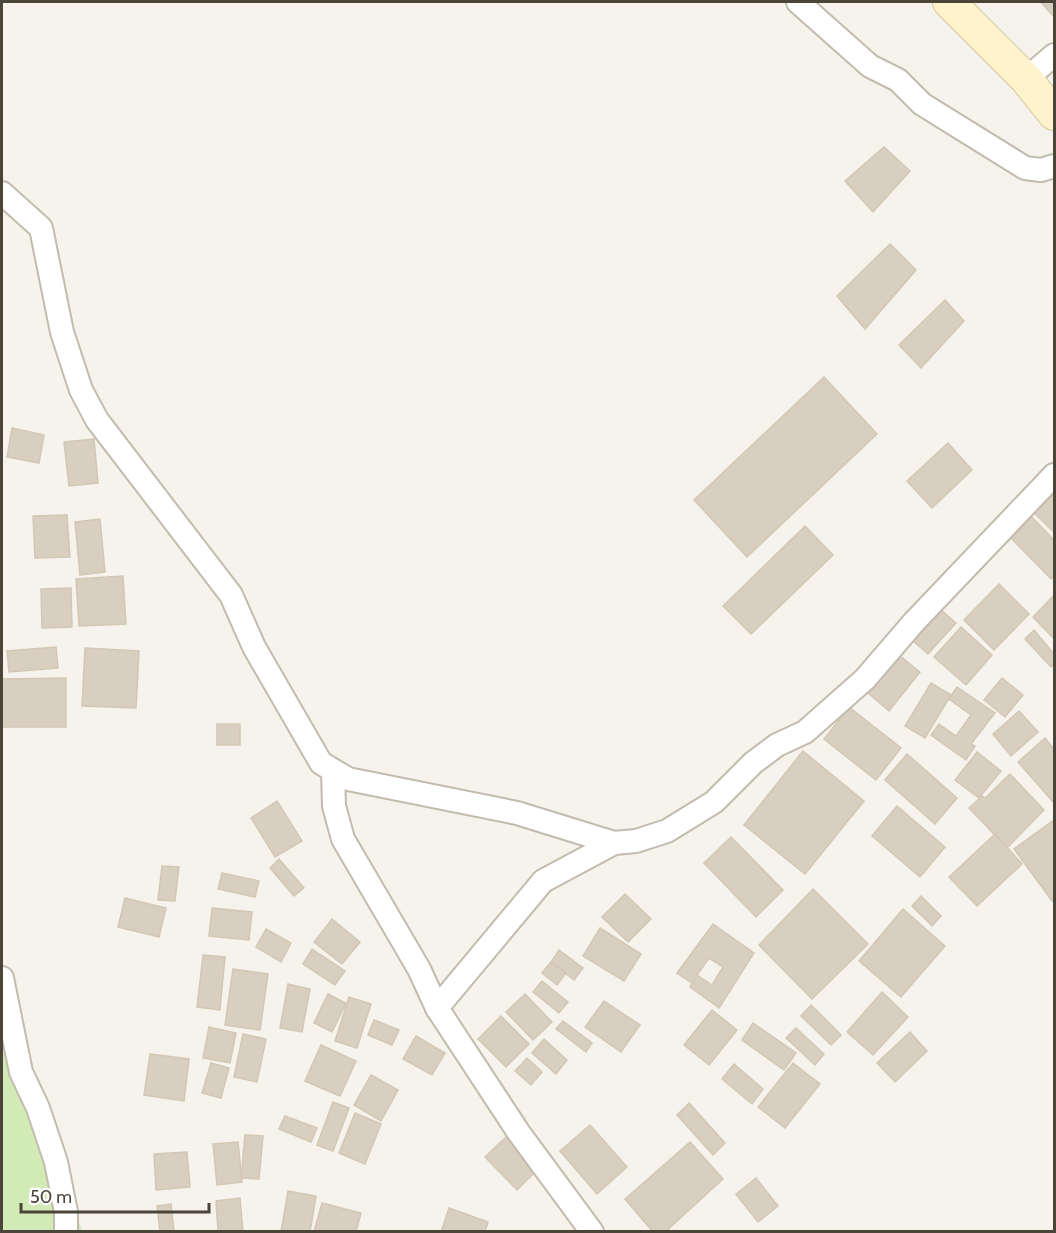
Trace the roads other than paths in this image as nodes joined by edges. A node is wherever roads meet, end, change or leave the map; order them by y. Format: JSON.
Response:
{"nodes":[{"id":1,"x":798,"y":2,"type":"edge"},
{"id":2,"x":949,"y":2,"type":"edge"},
{"id":3,"x":1054,"y":55,"type":"edge"},
{"id":4,"x":1026,"y":79,"type":"junction"},
{"id":5,"x":1054,"y":114,"type":"edge"},
{"id":6,"x":1054,"y":166,"type":"edge"},
{"id":7,"x":2,"y":193,"type":"edge"},
{"id":8,"x":1054,"y":475,"type":"edge"},
{"id":9,"x":333,"y":771,"type":"junction"},
{"id":10,"x":614,"y":843,"type":"junction"},
{"id":11,"x":2,"y":978,"type":"edge"},
{"id":12,"x":436,"y":1008,"type":"junction"},
{"id":13,"x":66,"y":1232,"type":"edge"},
{"id":14,"x":592,"y":1232,"type":"edge"}],
"edges":[{"from":1,"to":6,"type":"street"},
{"from":2,"to":4,"type":"main road"},
{"from":3,"to":4,"type":"street"},
{"from":4,"to":5,"type":"main road"},
{"from":7,"to":9,"type":"street"},
{"from":8,"to":10,"type":"street"},
{"from":9,"to":10,"type":"street"},
{"from":9,"to":12,"type":"street"},
{"from":10,"to":12,"type":"street"},
{"from":11,"to":13,"type":"street"},
{"from":12,"to":14,"type":"street"}]}
